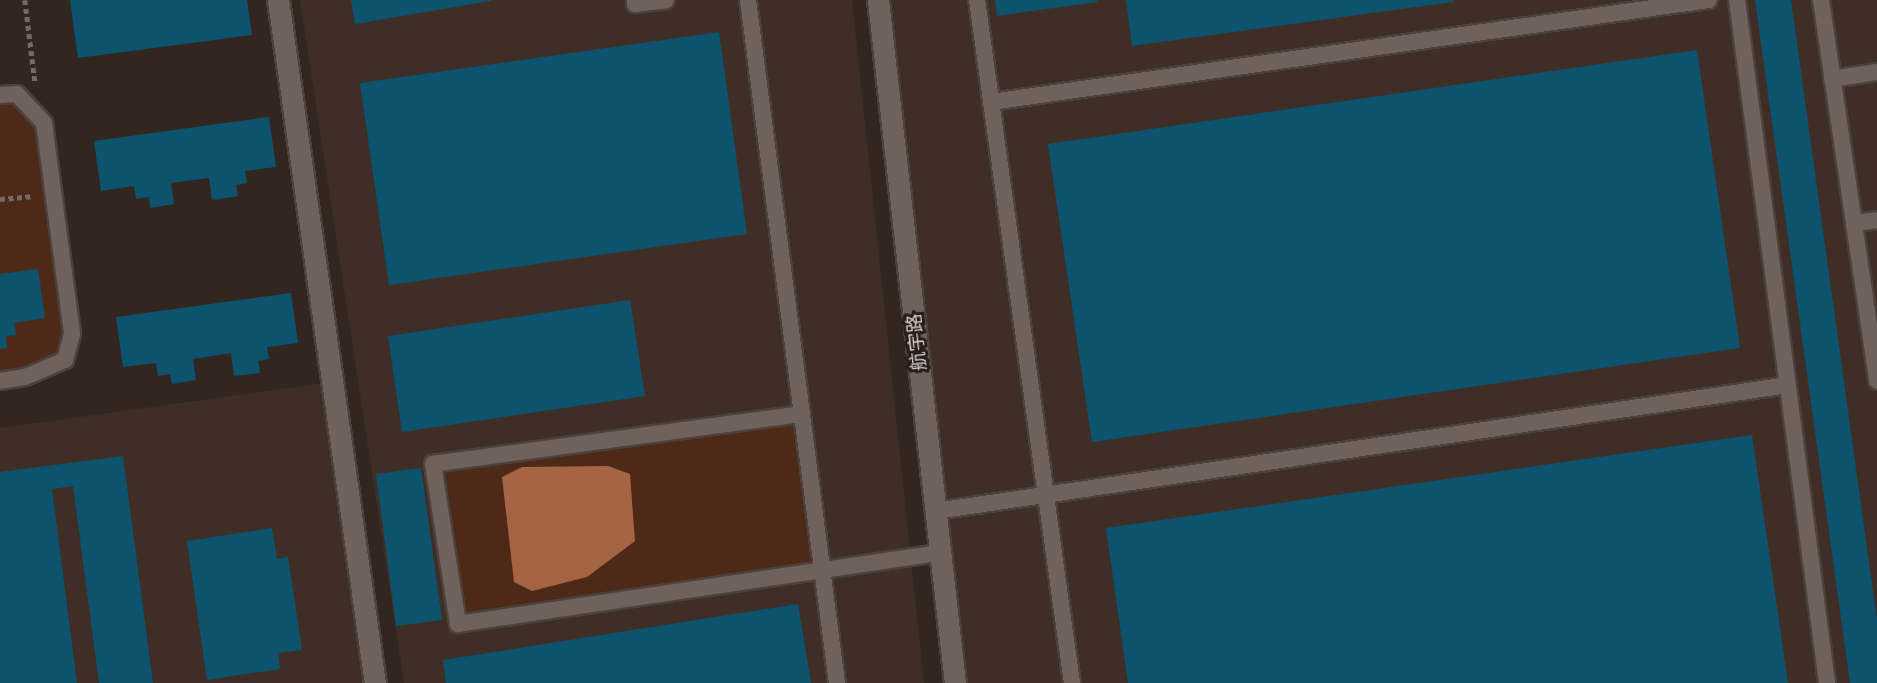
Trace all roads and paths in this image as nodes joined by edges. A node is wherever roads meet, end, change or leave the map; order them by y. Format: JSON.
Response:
{"nodes":[{"id":1,"x":24,"y":0,"type":"edge"},
{"id":2,"x":278,"y":0,"type":"edge"},
{"id":3,"x":635,"y":0,"type":"edge"},
{"id":4,"x":666,"y":0,"type":"edge"},
{"id":5,"x":748,"y":0,"type":"edge"},
{"id":6,"x":878,"y":0,"type":"edge"},
{"id":7,"x":977,"y":0,"type":"edge"},
{"id":8,"x":1710,"y":0,"type":"edge"},
{"id":9,"x":1737,"y":0,"type":"edge"},
{"id":10,"x":1821,"y":0,"type":"edge"},
{"id":11,"x":1877,"y":72,"type":"edge"},
{"id":12,"x":1832,"y":79,"type":"junction"},
{"id":13,"x":0,"y":95,"type":"edge"},
{"id":14,"x":991,"y":102,"type":"junction"},
{"id":15,"x":40,"y":119,"type":"junction"},
{"id":16,"x":54,"y":194,"type":"junction"},
{"id":17,"x":0,"y":199,"type":"edge"},
{"id":18,"x":1877,"y":220,"type":"edge"},
{"id":19,"x":1854,"y":223,"type":"junction"},
{"id":20,"x":1876,"y":371,"type":"edge"},
{"id":21,"x":0,"y":381,"type":"edge"},
{"id":22,"x":1788,"y":385,"type":"junction"},
{"id":23,"x":802,"y":414,"type":"junction"},
{"id":24,"x":1046,"y":495,"type":"junction"},
{"id":25,"x":936,"y":511,"type":"junction"},
{"id":26,"x":940,"y":553,"type":"junction"},
{"id":27,"x":822,"y":570,"type":"junction"},
{"id":28,"x":374,"y":683,"type":"edge"},
{"id":29,"x":837,"y":683,"type":"edge"},
{"id":30,"x":955,"y":683,"type":"edge"},
{"id":31,"x":1072,"y":683,"type":"edge"},
{"id":32,"x":1827,"y":683,"type":"edge"}],
"edges":[{"from":1,"to":15,"type":"path"},
{"from":2,"to":28,"type":"street"},
{"from":3,"to":4,"type":"lane"},
{"from":5,"to":23,"type":"lane"},
{"from":6,"to":25,"type":"street","name":"航宇路"},
{"from":7,"to":14,"type":"lane"},
{"from":8,"to":14,"type":"lane"},
{"from":9,"to":22,"type":"lane"},
{"from":10,"to":12,"type":"lane"},
{"from":11,"to":12,"type":"lane"},
{"from":12,"to":19,"type":"lane"},
{"from":13,"to":15,"type":"lane"},
{"from":14,"to":24,"type":"lane"},
{"from":15,"to":16,"type":"lane"},
{"from":16,"to":17,"type":"path"},
{"from":16,"to":21,"type":"lane"},
{"from":18,"to":19,"type":"lane"},
{"from":19,"to":20,"type":"lane"},
{"from":22,"to":24,"type":"lane"},
{"from":22,"to":32,"type":"lane"},
{"from":23,"to":27,"type":"lane"},
{"from":23,"to":27,"type":"lane"},
{"from":24,"to":25,"type":"lane"},
{"from":24,"to":31,"type":"lane"},
{"from":25,"to":26,"type":"street","name":"航宇路"},
{"from":26,"to":27,"type":"lane"},
{"from":26,"to":30,"type":"street","name":"航宇路"},
{"from":27,"to":29,"type":"lane"}]}
